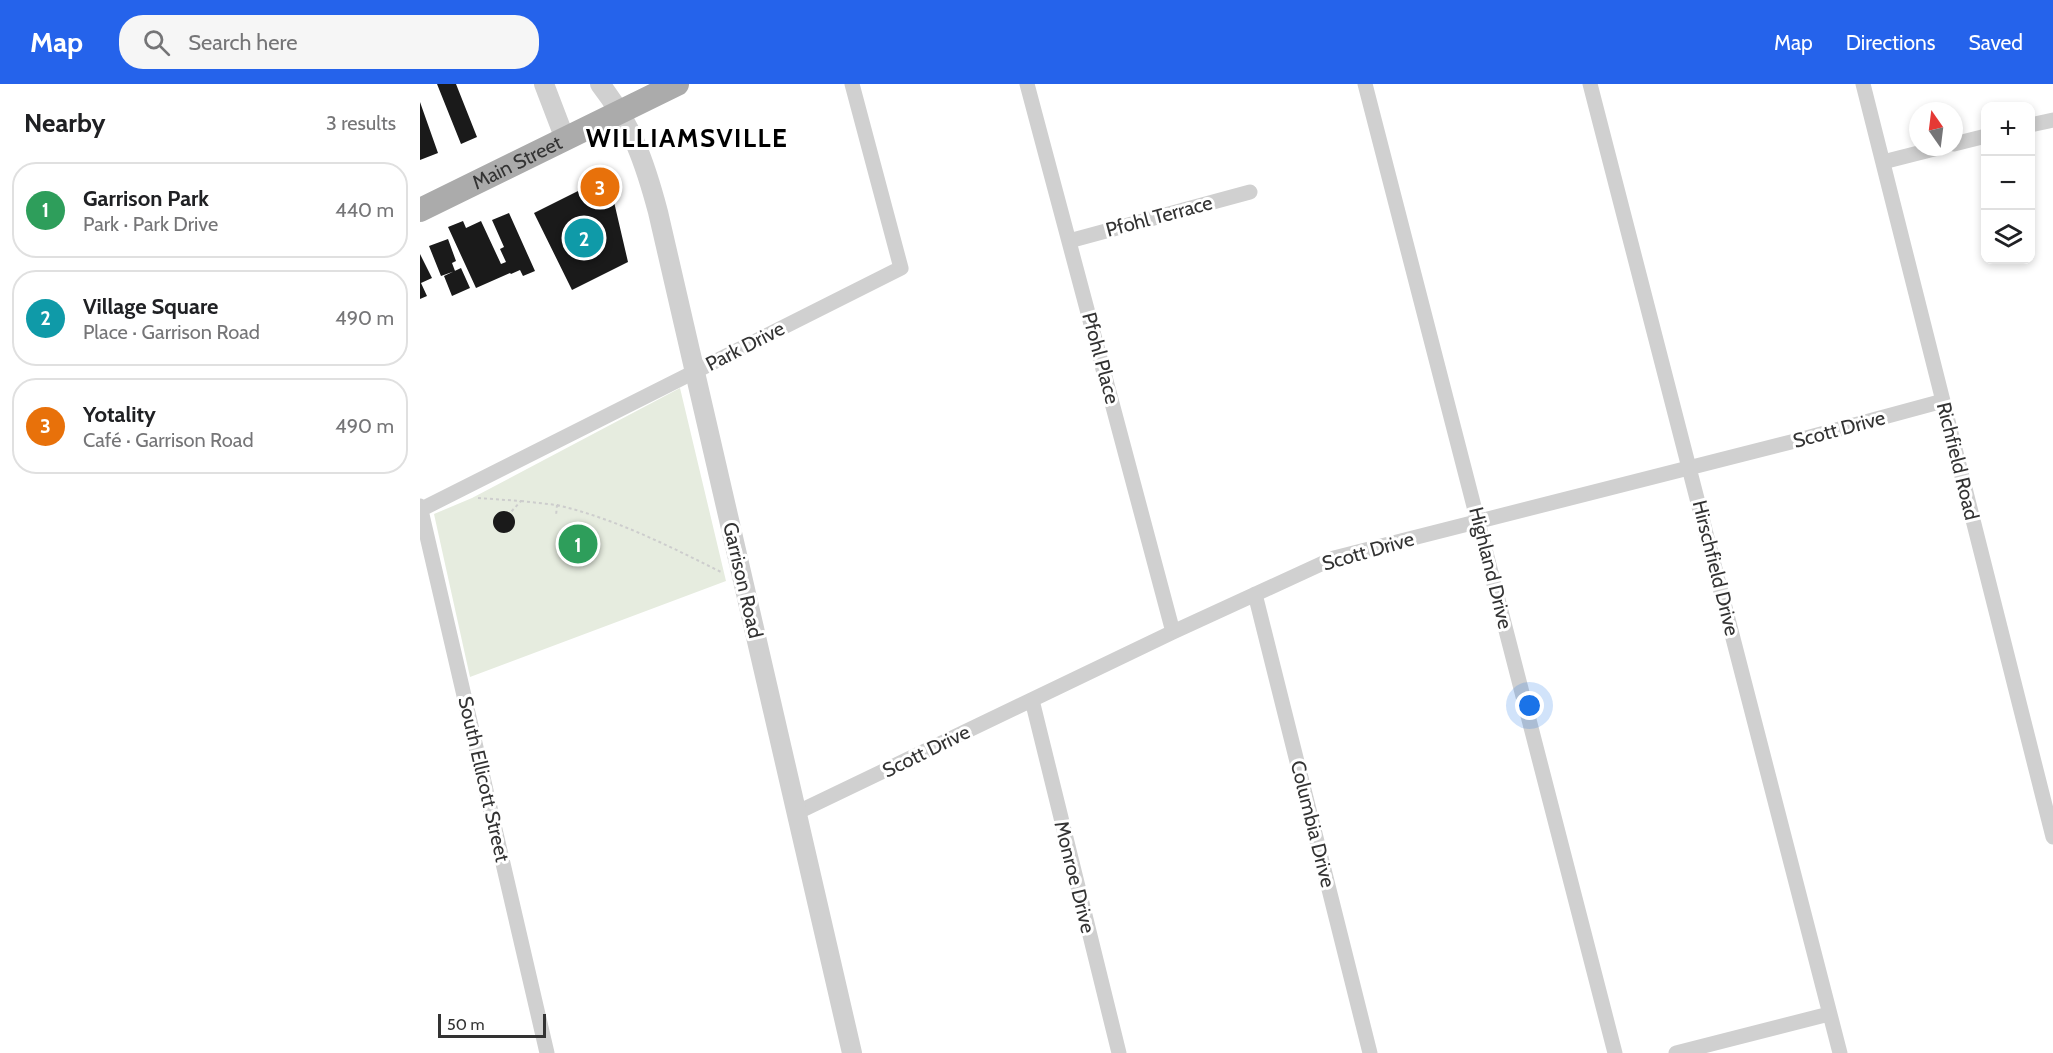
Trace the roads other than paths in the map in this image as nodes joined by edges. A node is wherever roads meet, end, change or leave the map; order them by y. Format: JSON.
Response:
{"nodes":[{"id":1,"x":544,"y":84,"type":"edge"},
{"id":2,"x":600,"y":84,"type":"edge"},
{"id":3,"x":677,"y":84,"type":"edge"},
{"id":4,"x":852,"y":84,"type":"edge"},
{"id":5,"x":1027,"y":84,"type":"edge"},
{"id":6,"x":1365,"y":84,"type":"edge"},
{"id":7,"x":1590,"y":84,"type":"edge"},
{"id":8,"x":1863,"y":84,"type":"edge"},
{"id":9,"x":621,"y":111,"type":"junction"},
{"id":10,"x":2053,"y":120,"type":"edge"},
{"id":11,"x":2035,"y":124,"type":"edge"},
{"id":12,"x":1981,"y":137,"type":"edge"},
{"id":13,"x":565,"y":139,"type":"junction"},
{"id":14,"x":1963,"y":142,"type":"edge"},
{"id":15,"x":1909,"y":155,"type":"edge"},
{"id":16,"x":1883,"y":162,"type":"junction"},
{"id":17,"x":1250,"y":192,"type":"dead end"},
{"id":18,"x":420,"y":210,"type":"edge"},
{"id":19,"x":1069,"y":241,"type":"junction"},
{"id":20,"x":695,"y":371,"type":"junction"},
{"id":21,"x":1943,"y":401,"type":"junction"},
{"id":22,"x":1690,"y":468,"type":"junction"},
{"id":23,"x":421,"y":509,"type":"edge"},
{"id":24,"x":1478,"y":521,"type":"junction"},
{"id":25,"x":1255,"y":594,"type":"junction"},
{"id":26,"x":1173,"y":632,"type":"junction"},
{"id":27,"x":1032,"y":700,"type":"junction"},
{"id":28,"x":796,"y":813,"type":"junction"},
{"id":29,"x":2053,"y":837,"type":"edge"},
{"id":30,"x":1829,"y":1014,"type":"junction"},
{"id":31,"x":547,"y":1053,"type":"edge"},
{"id":32,"x":852,"y":1053,"type":"edge"},
{"id":33,"x":1119,"y":1053,"type":"edge"},
{"id":34,"x":1371,"y":1053,"type":"edge"},
{"id":35,"x":1616,"y":1053,"type":"edge"},
{"id":36,"x":1676,"y":1053,"type":"edge"},
{"id":37,"x":1840,"y":1053,"type":"edge"}],
"edges":[{"from":1,"to":13,"type":"street"},
{"from":2,"to":9,"type":"street","name":"Garrison Road"},
{"from":3,"to":9,"type":"main road","name":"Main Street"},
{"from":4,"to":20,"type":"street","name":"Park Drive"},
{"from":5,"to":19,"type":"street","name":"Pfohl Place"},
{"from":6,"to":24,"type":"street","name":"Highland Drive"},
{"from":7,"to":22,"type":"street","name":"Hirschfield Drive"},
{"from":8,"to":16,"type":"street","name":"Richfield Road"},
{"from":9,"to":13,"type":"main road","name":"Main Street"},
{"from":9,"to":20,"type":"street","name":"Garrison Road"},
{"from":10,"to":11,"type":"street"},
{"from":12,"to":14,"type":"street"},
{"from":13,"to":18,"type":"main road","name":"Main Street"},
{"from":15,"to":16,"type":"street"},
{"from":16,"to":21,"type":"street","name":"Richfield Road"},
{"from":17,"to":19,"type":"street","name":"Pfohl Terrace"},
{"from":19,"to":26,"type":"street","name":"Pfohl Place"},
{"from":20,"to":23,"type":"street","name":"Park Drive"},
{"from":20,"to":28,"type":"street","name":"Garrison Road"},
{"from":21,"to":22,"type":"street","name":"Scott Drive"},
{"from":21,"to":29,"type":"street","name":"Richfield Road"},
{"from":22,"to":24,"type":"street","name":"Scott Drive"},
{"from":22,"to":30,"type":"street","name":"Hirschfield Drive"},
{"from":23,"to":31,"type":"street","name":"South Ellicott Street"},
{"from":24,"to":25,"type":"street","name":"Scott Drive"},
{"from":24,"to":35,"type":"street","name":"Highland Drive"},
{"from":25,"to":26,"type":"street","name":"Scott Drive"},
{"from":25,"to":34,"type":"street","name":"Columbia Drive"},
{"from":26,"to":27,"type":"street","name":"Scott Drive"},
{"from":27,"to":28,"type":"street","name":"Scott Drive"},
{"from":27,"to":33,"type":"street","name":"Monroe Drive"},
{"from":28,"to":32,"type":"street","name":"Garrison Road"},
{"from":30,"to":36,"type":"street"},
{"from":30,"to":37,"type":"street","name":"Hirschfield Drive"}]}
